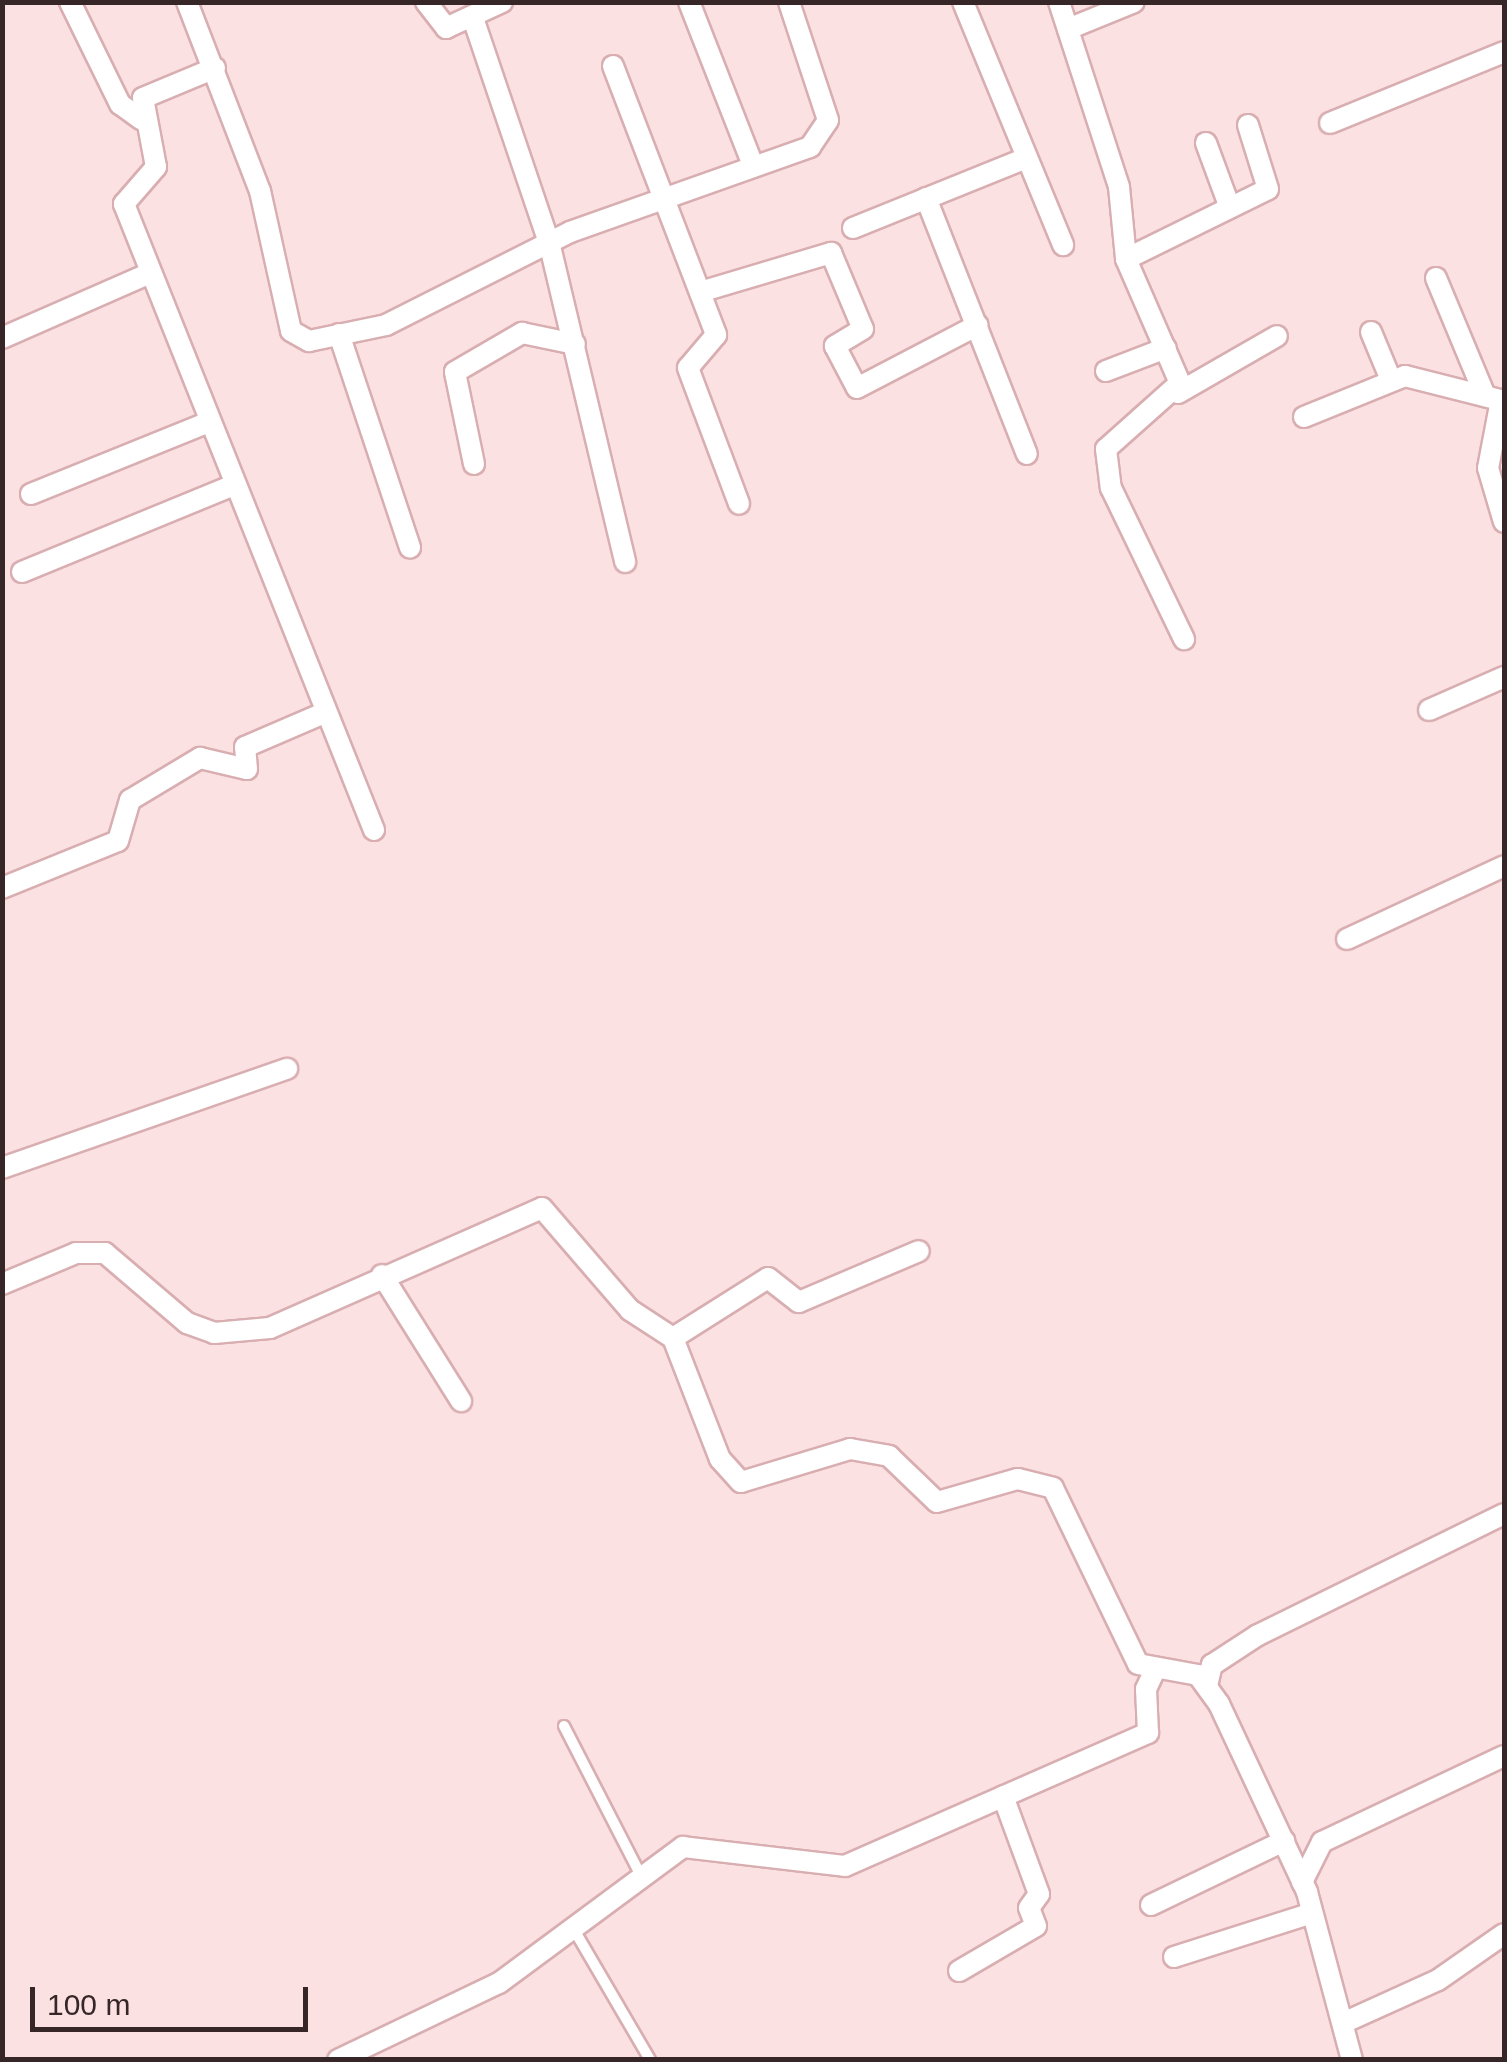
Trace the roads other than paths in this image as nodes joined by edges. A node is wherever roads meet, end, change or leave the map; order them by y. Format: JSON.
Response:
{"nodes":[{"id":1,"x":70,"y":2,"type":"edge"},
{"id":2,"x":187,"y":2,"type":"edge"},
{"id":3,"x":426,"y":2,"type":"edge"},
{"id":4,"x":502,"y":2,"type":"edge"},
{"id":5,"x":689,"y":2,"type":"edge"},
{"id":6,"x":963,"y":2,"type":"edge"},
{"id":7,"x":1059,"y":2,"type":"edge"},
{"id":8,"x":1134,"y":2,"type":"edge"},
{"id":9,"x":796,"y":5,"type":"edge"},
{"id":10,"x":474,"y":21,"type":"junction"},
{"id":11,"x":1068,"y":29,"type":"junction"},
{"id":12,"x":1504,"y":52,"type":"edge"},
{"id":13,"x":613,"y":66,"type":"dead end"},
{"id":14,"x":215,"y":68,"type":"junction"},
{"id":15,"x":141,"y":119,"type":"junction"},
{"id":16,"x":1330,"y":123,"type":"dead end"},
{"id":17,"x":1248,"y":125,"type":"dead end"},
{"id":18,"x":1206,"y":143,"type":"dead end"},
{"id":19,"x":1020,"y":160,"type":"junction"},
{"id":20,"x":753,"y":165,"type":"junction"},
{"id":21,"x":665,"y":196,"type":"junction"},
{"id":22,"x":926,"y":198,"type":"junction"},
{"id":23,"x":1230,"y":208,"type":"junction"},
{"id":24,"x":852,"y":228,"type":"dead end"},
{"id":25,"x":550,"y":242,"type":"junction"},
{"id":26,"x":1064,"y":246,"type":"dead end"},
{"id":27,"x":1126,"y":258,"type":"junction"},
{"id":28,"x":148,"y":274,"type":"junction"},
{"id":29,"x":1436,"y":278,"type":"dead end"},
{"id":30,"x":700,"y":292,"type":"junction"},
{"id":31,"x":978,"y":325,"type":"junction"},
{"id":32,"x":1371,"y":332,"type":"dead end"},
{"id":33,"x":339,"y":334,"type":"junction"},
{"id":34,"x":1277,"y":336,"type":"dead end"},
{"id":35,"x":2,"y":338,"type":"edge"},
{"id":36,"x":575,"y":344,"type":"junction"},
{"id":37,"x":1166,"y":348,"type":"junction"},
{"id":38,"x":1106,"y":371,"type":"dead end"},
{"id":39,"x":1391,"y":380,"type":"junction"},
{"id":40,"x":1178,"y":393,"type":"junction"},
{"id":41,"x":1497,"y":399,"type":"edge"},
{"id":42,"x":1304,"y":418,"type":"dead end"},
{"id":43,"x":209,"y":422,"type":"junction"},
{"id":44,"x":1027,"y":454,"type":"dead end"},
{"id":45,"x":474,"y":464,"type":"dead end"},
{"id":46,"x":232,"y":486,"type":"junction"},
{"id":47,"x":30,"y":494,"type":"dead end"},
{"id":48,"x":739,"y":504,"type":"dead end"},
{"id":49,"x":1504,"y":522,"type":"edge"},
{"id":50,"x":410,"y":548,"type":"dead end"},
{"id":51,"x":625,"y":562,"type":"dead end"},
{"id":52,"x":22,"y":572,"type":"dead end"},
{"id":53,"x":1184,"y":639,"type":"dead end"},
{"id":54,"x":1504,"y":677,"type":"edge"},
{"id":55,"x":1429,"y":710,"type":"dead end"},
{"id":56,"x":324,"y":713,"type":"junction"},
{"id":57,"x":374,"y":830,"type":"dead end"},
{"id":58,"x":1504,"y":866,"type":"edge"},
{"id":59,"x":2,"y":888,"type":"edge"},
{"id":60,"x":1346,"y":938,"type":"dead end"},
{"id":61,"x":287,"y":1069,"type":"dead end"},
{"id":62,"x":2,"y":1168,"type":"edge"},
{"id":63,"x":919,"y":1252,"type":"dead end"},
{"id":64,"x":382,"y":1275,"type":"junction"},
{"id":65,"x":2,"y":1284,"type":"edge"},
{"id":66,"x":673,"y":1338,"type":"junction"},
{"id":67,"x":461,"y":1402,"type":"dead end"},
{"id":68,"x":1504,"y":1514,"type":"edge"},
{"id":69,"x":1155,"y":1670,"type":"junction"},
{"id":70,"x":1207,"y":1686,"type":"junction"},
{"id":71,"x":564,"y":1726,"type":"dead end"},
{"id":72,"x":1504,"y":1756,"type":"edge"},
{"id":73,"x":1004,"y":1796,"type":"junction"},
{"id":74,"x":1284,"y":1841,"type":"junction"},
{"id":75,"x":641,"y":1876,"type":"junction"},
{"id":76,"x":1302,"y":1882,"type":"junction"},
{"id":77,"x":1150,"y":1904,"type":"dead end"},
{"id":78,"x":1312,"y":1913,"type":"junction"},
{"id":79,"x":573,"y":1928,"type":"junction"},
{"id":80,"x":1504,"y":1934,"type":"edge"},
{"id":81,"x":1174,"y":1957,"type":"dead end"},
{"id":82,"x":959,"y":1971,"type":"dead end"},
{"id":83,"x":1343,"y":2024,"type":"junction"},
{"id":84,"x":338,"y":2060,"type":"edge"},
{"id":85,"x":650,"y":2060,"type":"edge"},
{"id":86,"x":1352,"y":2060,"type":"edge"}],
"edges":[{"from":1,"to":15,"type":"street"},
{"from":2,"to":14,"type":"street"},
{"from":3,"to":10,"type":"street"},
{"from":4,"to":10,"type":"street"},
{"from":5,"to":20,"type":"street"},
{"from":6,"to":19,"type":"street"},
{"from":7,"to":11,"type":"street"},
{"from":8,"to":11,"type":"street"},
{"from":9,"to":20,"type":"street"},
{"from":10,"to":25,"type":"street"},
{"from":11,"to":27,"type":"street"},
{"from":12,"to":16,"type":"street"},
{"from":13,"to":21,"type":"street"},
{"from":14,"to":15,"type":"street"},
{"from":14,"to":33,"type":"street"},
{"from":15,"to":28,"type":"street"},
{"from":17,"to":23,"type":"street"},
{"from":18,"to":23,"type":"street"},
{"from":19,"to":22,"type":"street"},
{"from":19,"to":26,"type":"street"},
{"from":20,"to":21,"type":"street"},
{"from":21,"to":25,"type":"street"},
{"from":21,"to":30,"type":"street"},
{"from":22,"to":24,"type":"street"},
{"from":22,"to":31,"type":"street"},
{"from":23,"to":27,"type":"street"},
{"from":25,"to":33,"type":"street"},
{"from":25,"to":36,"type":"street"},
{"from":27,"to":37,"type":"street"},
{"from":28,"to":35,"type":"street"},
{"from":28,"to":43,"type":"street"},
{"from":29,"to":41,"type":"street"},
{"from":30,"to":31,"type":"street"},
{"from":30,"to":48,"type":"street"},
{"from":31,"to":44,"type":"street"},
{"from":32,"to":39,"type":"street"},
{"from":33,"to":50,"type":"street"},
{"from":34,"to":40,"type":"street"},
{"from":36,"to":45,"type":"street"},
{"from":36,"to":51,"type":"street"},
{"from":37,"to":38,"type":"street"},
{"from":37,"to":40,"type":"street"},
{"from":39,"to":41,"type":"street"},
{"from":39,"to":42,"type":"street"},
{"from":40,"to":53,"type":"street"},
{"from":41,"to":49,"type":"street"},
{"from":43,"to":46,"type":"street"},
{"from":43,"to":47,"type":"street"},
{"from":46,"to":52,"type":"street"},
{"from":46,"to":56,"type":"street"},
{"from":54,"to":55,"type":"street"},
{"from":56,"to":57,"type":"street"},
{"from":56,"to":59,"type":"street"},
{"from":58,"to":60,"type":"street"},
{"from":61,"to":62,"type":"street"},
{"from":63,"to":66,"type":"street"},
{"from":64,"to":65,"type":"street"},
{"from":64,"to":66,"type":"street"},
{"from":64,"to":67,"type":"street"},
{"from":66,"to":69,"type":"street"},
{"from":68,"to":70,"type":"street"},
{"from":69,"to":70,"type":"street"},
{"from":69,"to":73,"type":"street"},
{"from":70,"to":74,"type":"street"},
{"from":71,"to":75,"type":"lane"},
{"from":72,"to":76,"type":"street"},
{"from":73,"to":75,"type":"street"},
{"from":73,"to":82,"type":"street"},
{"from":74,"to":76,"type":"street"},
{"from":74,"to":77,"type":"street"},
{"from":75,"to":79,"type":"street"},
{"from":76,"to":78,"type":"street"},
{"from":78,"to":81,"type":"street"},
{"from":78,"to":83,"type":"street"},
{"from":79,"to":84,"type":"street"},
{"from":79,"to":85,"type":"lane"},
{"from":80,"to":83,"type":"street"},
{"from":83,"to":86,"type":"street"}]}
